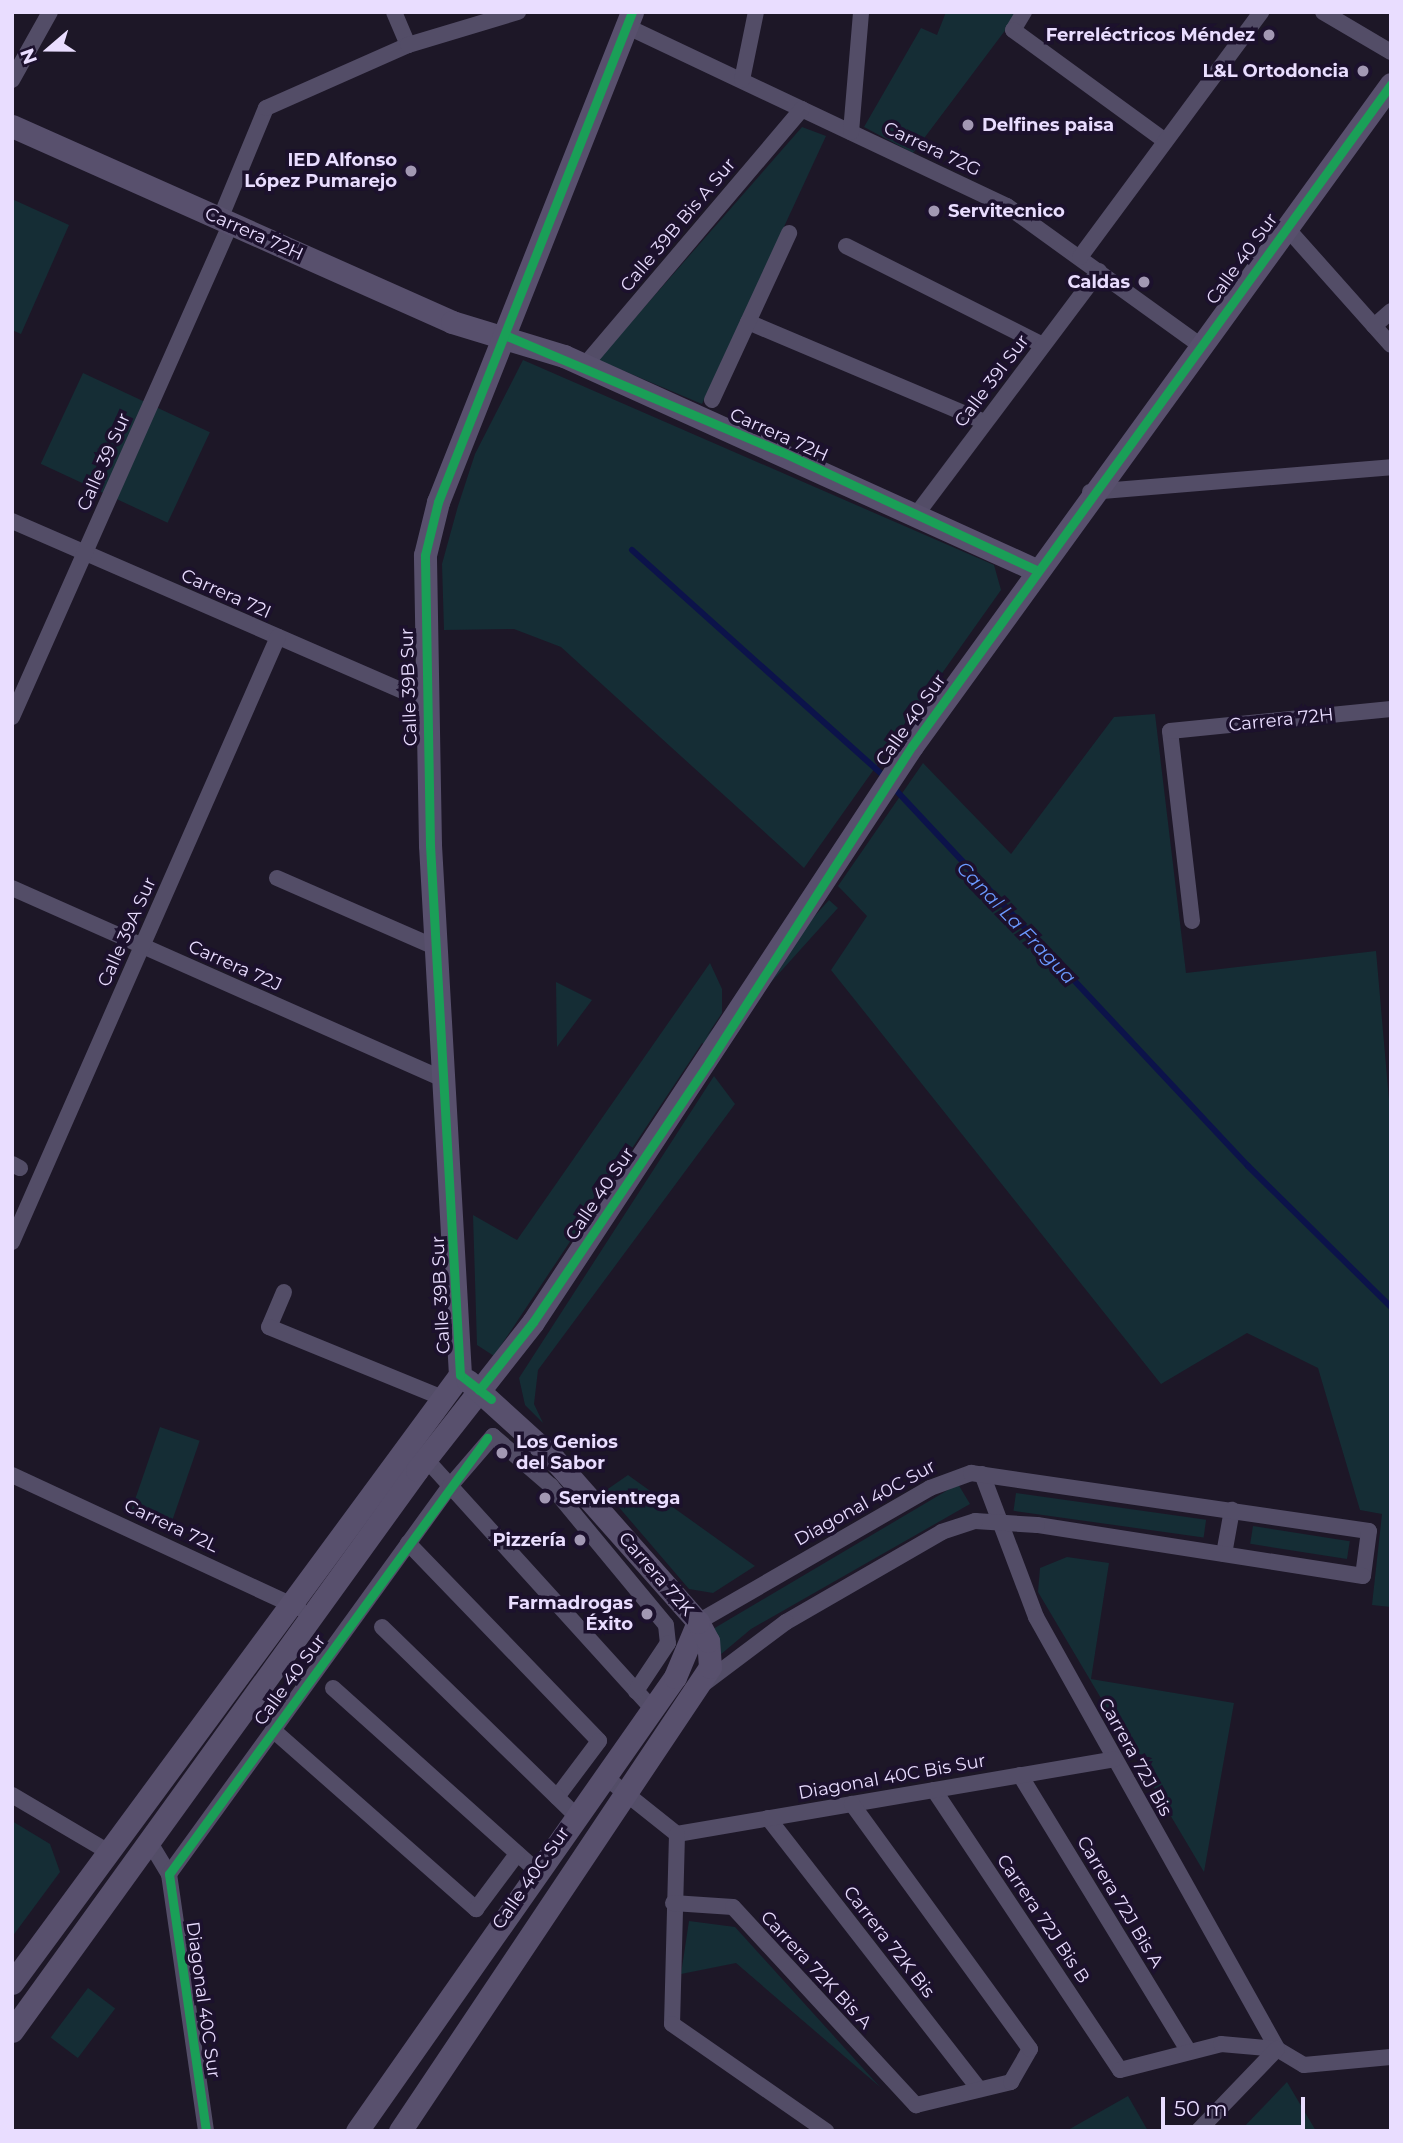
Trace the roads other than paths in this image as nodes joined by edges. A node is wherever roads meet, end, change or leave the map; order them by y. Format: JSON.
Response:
{"nodes":[{"id":1,"x":394,"y":12,"type":"edge"},
{"id":2,"x":518,"y":12,"type":"edge"},
{"id":3,"x":757,"y":12,"type":"edge"},
{"id":4,"x":862,"y":12,"type":"edge"},
{"id":5,"x":1024,"y":12,"type":"edge"},
{"id":6,"x":1261,"y":12,"type":"edge"},
{"id":7,"x":1323,"y":12,"type":"edge"},
{"id":8,"x":45,"y":17,"type":"edge"},
{"id":9,"x":630,"y":19,"type":"edge"},
{"id":10,"x":408,"y":45,"type":"junction"},
{"id":11,"x":1391,"y":51,"type":"edge"},
{"id":12,"x":12,"y":80,"type":"edge"},
{"id":13,"x":742,"y":80,"type":"junction"},
{"id":14,"x":1391,"y":83,"type":"edge"},
{"id":15,"x":802,"y":109,"type":"junction"},
{"id":16,"x":12,"y":126,"type":"edge"},
{"id":17,"x":851,"y":132,"type":"junction"},
{"id":18,"x":1165,"y":141,"type":"junction"},
{"id":19,"x":225,"y":221,"type":"junction"},
{"id":20,"x":1285,"y":226,"type":"junction"},
{"id":21,"x":789,"y":233,"type":"dead end"},
{"id":22,"x":846,"y":246,"type":"dead end"},
{"id":23,"x":1080,"y":257,"type":"junction"},
{"id":24,"x":1099,"y":271,"type":"junction"},
{"id":25,"x":1391,"y":311,"type":"edge"},
{"id":26,"x":748,"y":322,"type":"junction"},
{"id":27,"x":1374,"y":326,"type":"junction"},
{"id":28,"x":507,"y":336,"type":"junction"},
{"id":29,"x":1198,"y":344,"type":"junction"},
{"id":30,"x":1043,"y":345,"type":"junction"},
{"id":31,"x":1391,"y":345,"type":"edge"},
{"id":32,"x":584,"y":366,"type":"junction"},
{"id":33,"x":712,"y":400,"type":"dead end"},
{"id":34,"x":985,"y":422,"type":"junction"},
{"id":35,"x":1391,"y":467,"type":"edge"},
{"id":36,"x":1090,"y":492,"type":"junction"},
{"id":37,"x":916,"y":514,"type":"junction"},
{"id":38,"x":12,"y":521,"type":"edge"},
{"id":39,"x":85,"y":553,"type":"junction"},
{"id":40,"x":1036,"y":570,"type":"junction"},
{"id":41,"x":278,"y":637,"type":"junction"},
{"id":42,"x":425,"y":701,"type":"junction"},
{"id":43,"x":1391,"y":709,"type":"edge"},
{"id":44,"x":12,"y":717,"type":"edge"},
{"id":45,"x":278,"y":878,"type":"dead end"},
{"id":46,"x":12,"y":888,"type":"edge"},
{"id":47,"x":1192,"y":921,"type":"dead end"},
{"id":48,"x":142,"y":946,"type":"junction"},
{"id":49,"x":435,"y":947,"type":"junction"},
{"id":50,"x":443,"y":1079,"type":"junction"},
{"id":51,"x":12,"y":1242,"type":"edge"},
{"id":52,"x":284,"y":1292,"type":"dead end"},
{"id":53,"x":460,"y":1375,"type":"junction"},
{"id":54,"x":479,"y":1390,"type":"junction"},
{"id":55,"x":420,"y":1392,"type":"junction"},
{"id":56,"x":443,"y":1398,"type":"junction"},
{"id":57,"x":428,"y":1417,"type":"junction"},
{"id":58,"x":487,"y":1438,"type":"joint"},
{"id":59,"x":425,"y":1458,"type":"junction"},
{"id":60,"x":982,"y":1474,"type":"junction"},
{"id":61,"x":12,"y":1475,"type":"edge"},
{"id":62,"x":450,"y":1486,"type":"junction"},
{"id":63,"x":1232,"y":1510,"type":"junction"},
{"id":64,"x":997,"y":1520,"type":"junction"},
{"id":65,"x":408,"y":1543,"type":"junction"},
{"id":66,"x":1224,"y":1554,"type":"junction"},
{"id":67,"x":661,"y":1581,"type":"junction"},
{"id":68,"x":643,"y":1597,"type":"junction"},
{"id":69,"x":287,"y":1602,"type":"junction"},
{"id":70,"x":312,"y":1615,"type":"junction"},
{"id":71,"x":698,"y":1622,"type":"junction"},
{"id":72,"x":382,"y":1627,"type":"dead end"},
{"id":73,"x":705,"y":1684,"type":"junction"},
{"id":74,"x":333,"y":1688,"type":"dead end"},
{"id":75,"x":644,"y":1699,"type":"junction"},
{"id":76,"x":273,"y":1730,"type":"junction"},
{"id":77,"x":1114,"y":1759,"type":"junction"},
{"id":78,"x":1020,"y":1775,"type":"junction"},
{"id":79,"x":604,"y":1776,"type":"junction"},
{"id":80,"x":934,"y":1790,"type":"junction"},
{"id":81,"x":12,"y":1795,"type":"edge"},
{"id":82,"x":629,"y":1796,"type":"junction"},
{"id":83,"x":557,"y":1797,"type":"junction"},
{"id":84,"x":852,"y":1804,"type":"junction"},
{"id":85,"x":575,"y":1815,"type":"junction"},
{"id":86,"x":768,"y":1818,"type":"junction"},
{"id":87,"x":677,"y":1834,"type":"junction"},
{"id":88,"x":149,"y":1842,"type":"junction"},
{"id":89,"x":107,"y":1851,"type":"junction"},
{"id":90,"x":517,"y":1854,"type":"junction"},
{"id":91,"x":536,"y":1870,"type":"junction"},
{"id":92,"x":169,"y":1874,"type":"junction"},
{"id":93,"x":673,"y":1903,"type":"junction"},
{"id":94,"x":12,"y":1983,"type":"edge"},
{"id":95,"x":12,"y":2031,"type":"edge"},
{"id":96,"x":1187,"y":2049,"type":"junction"},
{"id":97,"x":1277,"y":2049,"type":"junction"},
{"id":98,"x":1391,"y":2057,"type":"edge"},
{"id":99,"x":979,"y":2089,"type":"junction"},
{"id":100,"x":206,"y":2131,"type":"edge"},
{"id":101,"x":357,"y":2131,"type":"edge"},
{"id":102,"x":400,"y":2131,"type":"edge"},
{"id":103,"x":826,"y":2131,"type":"edge"},
{"id":104,"x":1198,"y":2131,"type":"edge"}],
"edges":[{"from":1,"to":10,"type":"street"},
{"from":2,"to":10,"type":"street"},
{"from":3,"to":13,"type":"street"},
{"from":4,"to":17,"type":"street"},
{"from":5,"to":18,"type":"street"},
{"from":6,"to":18,"type":"street"},
{"from":7,"to":11,"type":"street"},
{"from":8,"to":12,"type":"street"},
{"from":9,"to":13,"type":"street","name":"Carrera 72G"},
{"from":9,"to":28,"type":"street","name":"Calle 39B Sur"},
{"from":10,"to":19,"type":"street","name":"Calle 39 Sur"},
{"from":13,"to":15,"type":"street","name":"Carrera 72G"},
{"from":14,"to":20,"type":"street","name":"Calle 40 Sur"},
{"from":15,"to":17,"type":"street","name":"Carrera 72G"},
{"from":15,"to":32,"type":"street","name":"Calle 39B Bis A Sur"},
{"from":16,"to":19,"type":"street","name":"Carrera 72H"},
{"from":17,"to":23,"type":"street","name":"Carrera 72G"},
{"from":18,"to":23,"type":"street"},
{"from":19,"to":28,"type":"street","name":"Carrera 72H"},
{"from":19,"to":39,"type":"street","name":"Calle 39 Sur"},
{"from":20,"to":27,"type":"street"},
{"from":20,"to":29,"type":"street","name":"Calle 40 Sur"},
{"from":21,"to":26,"type":"street"},
{"from":22,"to":30,"type":"street"},
{"from":23,"to":24,"type":"street","name":"Carrera 72G"},
{"from":24,"to":29,"type":"street","name":"Carrera 72G"},
{"from":24,"to":30,"type":"street","name":"Calle 39I Sur"},
{"from":25,"to":27,"type":"street"},
{"from":26,"to":33,"type":"street"},
{"from":26,"to":34,"type":"street"},
{"from":27,"to":31,"type":"street"},
{"from":28,"to":32,"type":"street","name":"Carrera 72H"},
{"from":28,"to":42,"type":"street","name":"Calle 39B Sur"},
{"from":29,"to":36,"type":"street","name":"Calle 40 Sur"},
{"from":30,"to":34,"type":"street","name":"Calle 39I Sur"},
{"from":32,"to":37,"type":"street","name":"Carrera 72H"},
{"from":34,"to":37,"type":"street","name":"Calle 39I Sur"},
{"from":35,"to":36,"type":"street"},
{"from":36,"to":40,"type":"street","name":"Calle 40 Sur"},
{"from":37,"to":40,"type":"street","name":"Carrera 72H"},
{"from":38,"to":39,"type":"street","name":"Carrera 72I"},
{"from":39,"to":41,"type":"street","name":"Carrera 72I"},
{"from":39,"to":44,"type":"street","name":"Calle 39 Sur"},
{"from":40,"to":54,"type":"street","name":"Calle 40 Sur"},
{"from":41,"to":42,"type":"street","name":"Carrera 72I"},
{"from":41,"to":48,"type":"street","name":"Calle 39A Sur"},
{"from":42,"to":49,"type":"street","name":"Calle 39B Sur"},
{"from":43,"to":47,"type":"street","name":"Carrera 72H"},
{"from":45,"to":49,"type":"street"},
{"from":46,"to":48,"type":"street","name":"Carrera 72J"},
{"from":48,"to":50,"type":"street","name":"Carrera 72J"},
{"from":48,"to":51,"type":"street","name":"Calle 39A Sur"},
{"from":49,"to":50,"type":"street","name":"Calle 39B Sur"},
{"from":50,"to":53,"type":"street","name":"Calle 39B Sur"},
{"from":52,"to":55,"type":"street"},
{"from":53,"to":54,"type":"street","name":"Calle 39B Sur"},
{"from":53,"to":56,"type":"street"},
{"from":54,"to":59,"type":"street","name":"Calle 40 Sur"},
{"from":54,"to":67,"type":"street","name":"Carrera 72K"},
{"from":55,"to":56,"type":"street"},
{"from":55,"to":57,"type":"street"},
{"from":56,"to":57,"type":"street"},
{"from":57,"to":69,"type":"street"},
{"from":58,"to":62,"type":"street","name":"Calle 40 Sur"},
{"from":58,"to":68,"type":"street","name":"Carrera 72K"},
{"from":59,"to":62,"type":"street"},
{"from":59,"to":70,"type":"street","name":"Calle 40 Sur"},
{"from":60,"to":63,"type":"street","name":"Diagonal 40C Sur"},
{"from":60,"to":64,"type":"street","name":"Carrera 72J Bis"},
{"from":60,"to":71,"type":"street","name":"Diagonal 40C Sur"},
{"from":61,"to":69,"type":"street","name":"Carrera 72L"},
{"from":62,"to":65,"type":"street","name":"Calle 40 Sur"},
{"from":62,"to":75,"type":"street"},
{"from":63,"to":66,"type":"street"},
{"from":63,"to":66,"type":"street","name":"Diagonal 40C Sur"},
{"from":64,"to":66,"type":"street","name":"Diagonal 40C Sur"},
{"from":64,"to":73,"type":"street","name":"Diagonal 40C Sur"},
{"from":64,"to":77,"type":"street","name":"Carrera 72J Bis"},
{"from":65,"to":76,"type":"street","name":"Calle 40 Sur"},
{"from":65,"to":83,"type":"street","name":"Calle 40C Sur"},
{"from":67,"to":68,"type":"street"},
{"from":67,"to":71,"type":"street","name":"Carrera 72K"},
{"from":68,"to":75,"type":"street","name":"Carrera 72K"},
{"from":69,"to":70,"type":"street","name":"Carrera 72L"},
{"from":69,"to":89,"type":"street"},
{"from":70,"to":88,"type":"street","name":"Calle 40 Sur"},
{"from":71,"to":73,"type":"street","name":"Carrera 72K"},
{"from":71,"to":75,"type":"street","name":"Calle 40C Sur"},
{"from":72,"to":83,"type":"street"},
{"from":73,"to":82,"type":"street","name":"Calle 40C Sur"},
{"from":74,"to":90,"type":"street"},
{"from":75,"to":79,"type":"street","name":"Calle 40C Sur"},
{"from":76,"to":90,"type":"street","name":"Calle 40C Sur"},
{"from":76,"to":92,"type":"street","name":"Calle 40 Sur"},
{"from":77,"to":78,"type":"street","name":"Diagonal 40C Bis Sur"},
{"from":77,"to":97,"type":"street","name":"Carrera 72J Bis"},
{"from":78,"to":80,"type":"street","name":"Diagonal 40C Bis Sur"},
{"from":78,"to":96,"type":"street","name":"Carrera 72J Bis A"},
{"from":79,"to":82,"type":"street"},
{"from":79,"to":85,"type":"street","name":"Calle 40C Sur"},
{"from":80,"to":84,"type":"street","name":"Diagonal 40C Bis Sur"},
{"from":80,"to":96,"type":"street","name":"Carrera 72J Bis B"},
{"from":81,"to":89,"type":"street"},
{"from":82,"to":87,"type":"street"},
{"from":82,"to":102,"type":"street","name":"Calle 40C Sur"},
{"from":83,"to":85,"type":"street"},
{"from":84,"to":86,"type":"street","name":"Diagonal 40C Bis Sur"},
{"from":84,"to":99,"type":"street"},
{"from":85,"to":91,"type":"street","name":"Calle 40C Sur"},
{"from":86,"to":87,"type":"street","name":"Diagonal 40C Bis Sur"},
{"from":86,"to":99,"type":"street","name":"Carrera 72K Bis"},
{"from":87,"to":93,"type":"street"},
{"from":88,"to":92,"type":"street","name":"Diagonal 40C Sur"},
{"from":88,"to":95,"type":"street","name":"Calle 40 Sur"},
{"from":89,"to":94,"type":"street"},
{"from":90,"to":91,"type":"street"},
{"from":91,"to":101,"type":"street","name":"Calle 40C Sur"},
{"from":92,"to":100,"type":"street","name":"Diagonal 40C Sur"},
{"from":93,"to":99,"type":"street","name":"Carrera 72K Bis A"},
{"from":93,"to":103,"type":"street"},
{"from":96,"to":97,"type":"street"},
{"from":97,"to":98,"type":"street"},
{"from":97,"to":104,"type":"street"}]}
